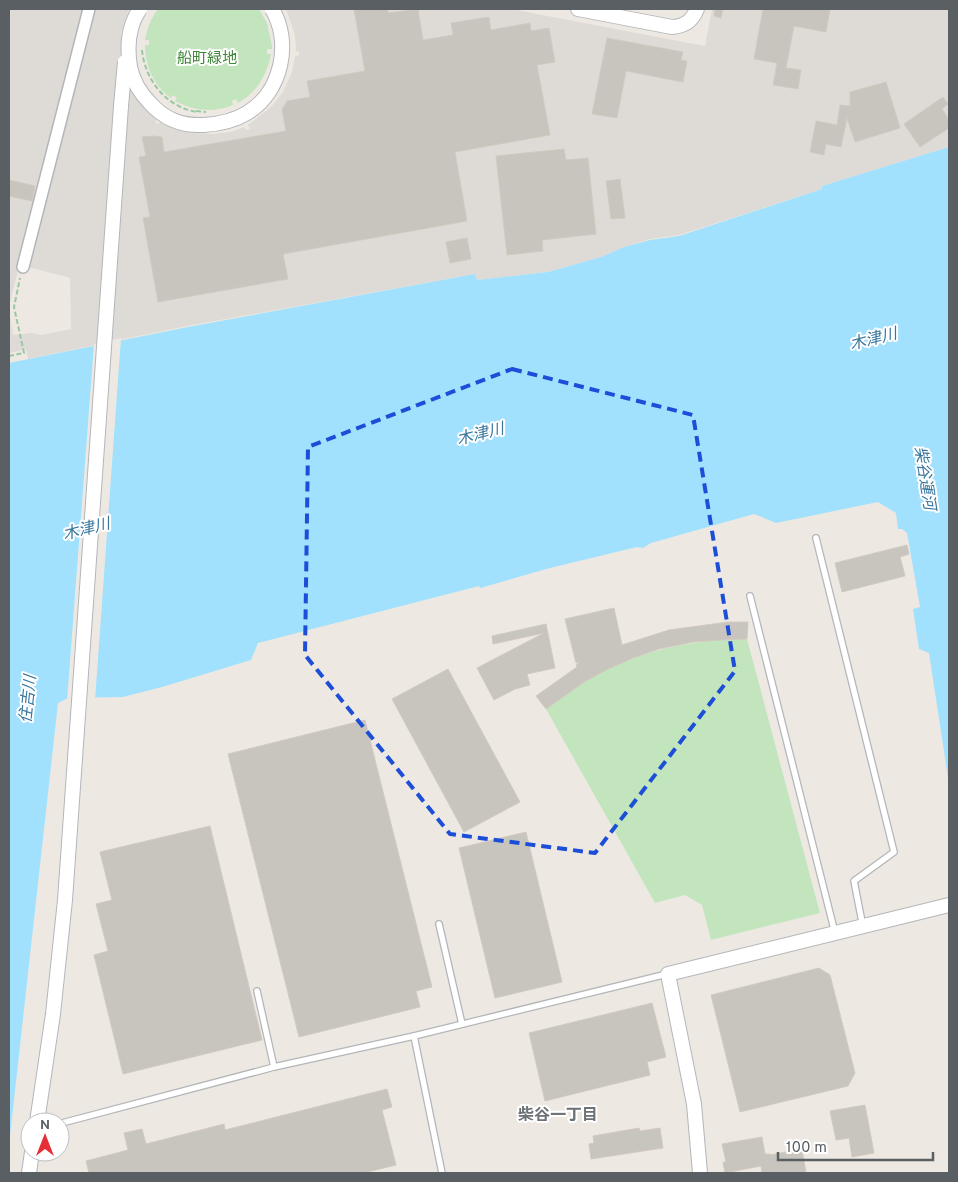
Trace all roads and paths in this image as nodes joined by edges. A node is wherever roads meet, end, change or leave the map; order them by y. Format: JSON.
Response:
{"nodes":[{"id":1,"x":89,"y":9,"type":"edge"},
{"id":2,"x":139,"y":9,"type":"edge"},
{"id":3,"x":274,"y":9,"type":"edge"},
{"id":4,"x":578,"y":9,"type":"edge"},
{"id":5,"x":697,"y":9,"type":"edge"},
{"id":6,"x":142,"y":44,"type":"dead end"},
{"id":7,"x":176,"y":104,"type":"dead end"},
{"id":8,"x":23,"y":267,"type":"dead end"},
{"id":9,"x":19,"y":282,"type":"dead end"},
{"id":10,"x":9,"y":356,"type":"edge"},
{"id":11,"x":816,"y":538,"type":"dead end"},
{"id":12,"x":750,"y":596,"type":"dead end"},
{"id":13,"x":949,"y":906,"type":"edge"},
{"id":14,"x":439,"y":924,"type":"dead end"},
{"id":15,"x":863,"y":926,"type":"junction"},
{"id":16,"x":835,"y":933,"type":"junction"},
{"id":17,"x":668,"y":974,"type":"junction"},
{"id":18,"x":257,"y":991,"type":"dead end"},
{"id":19,"x":462,"y":1024,"type":"junction"},
{"id":20,"x":414,"y":1036,"type":"junction"},
{"id":21,"x":274,"y":1067,"type":"junction"},
{"id":22,"x":38,"y":1112,"type":"edge"},
{"id":23,"x":70,"y":1121,"type":"edge"},
{"id":24,"x":442,"y":1173,"type":"edge"},
{"id":25,"x":700,"y":1173,"type":"edge"}],
"edges":[{"from":1,"to":8,"type":"street"},
{"from":2,"to":3,"type":"street","bridge":true},
{"from":2,"to":3,"type":"street","bridge":true},
{"from":2,"to":22,"type":"street","bridge":true},
{"from":4,"to":5,"type":"street"},
{"from":6,"to":7,"type":"path"},
{"from":9,"to":10,"type":"path"},
{"from":11,"to":15,"type":"lane"},
{"from":12,"to":16,"type":"lane"},
{"from":13,"to":15,"type":"street"},
{"from":14,"to":19,"type":"lane"},
{"from":15,"to":16,"type":"street"},
{"from":16,"to":17,"type":"street"},
{"from":17,"to":19,"type":"lane"},
{"from":17,"to":25,"type":"street"},
{"from":18,"to":21,"type":"lane"},
{"from":19,"to":20,"type":"lane"},
{"from":20,"to":21,"type":"lane"},
{"from":20,"to":24,"type":"lane"},
{"from":21,"to":23,"type":"lane"}]}
